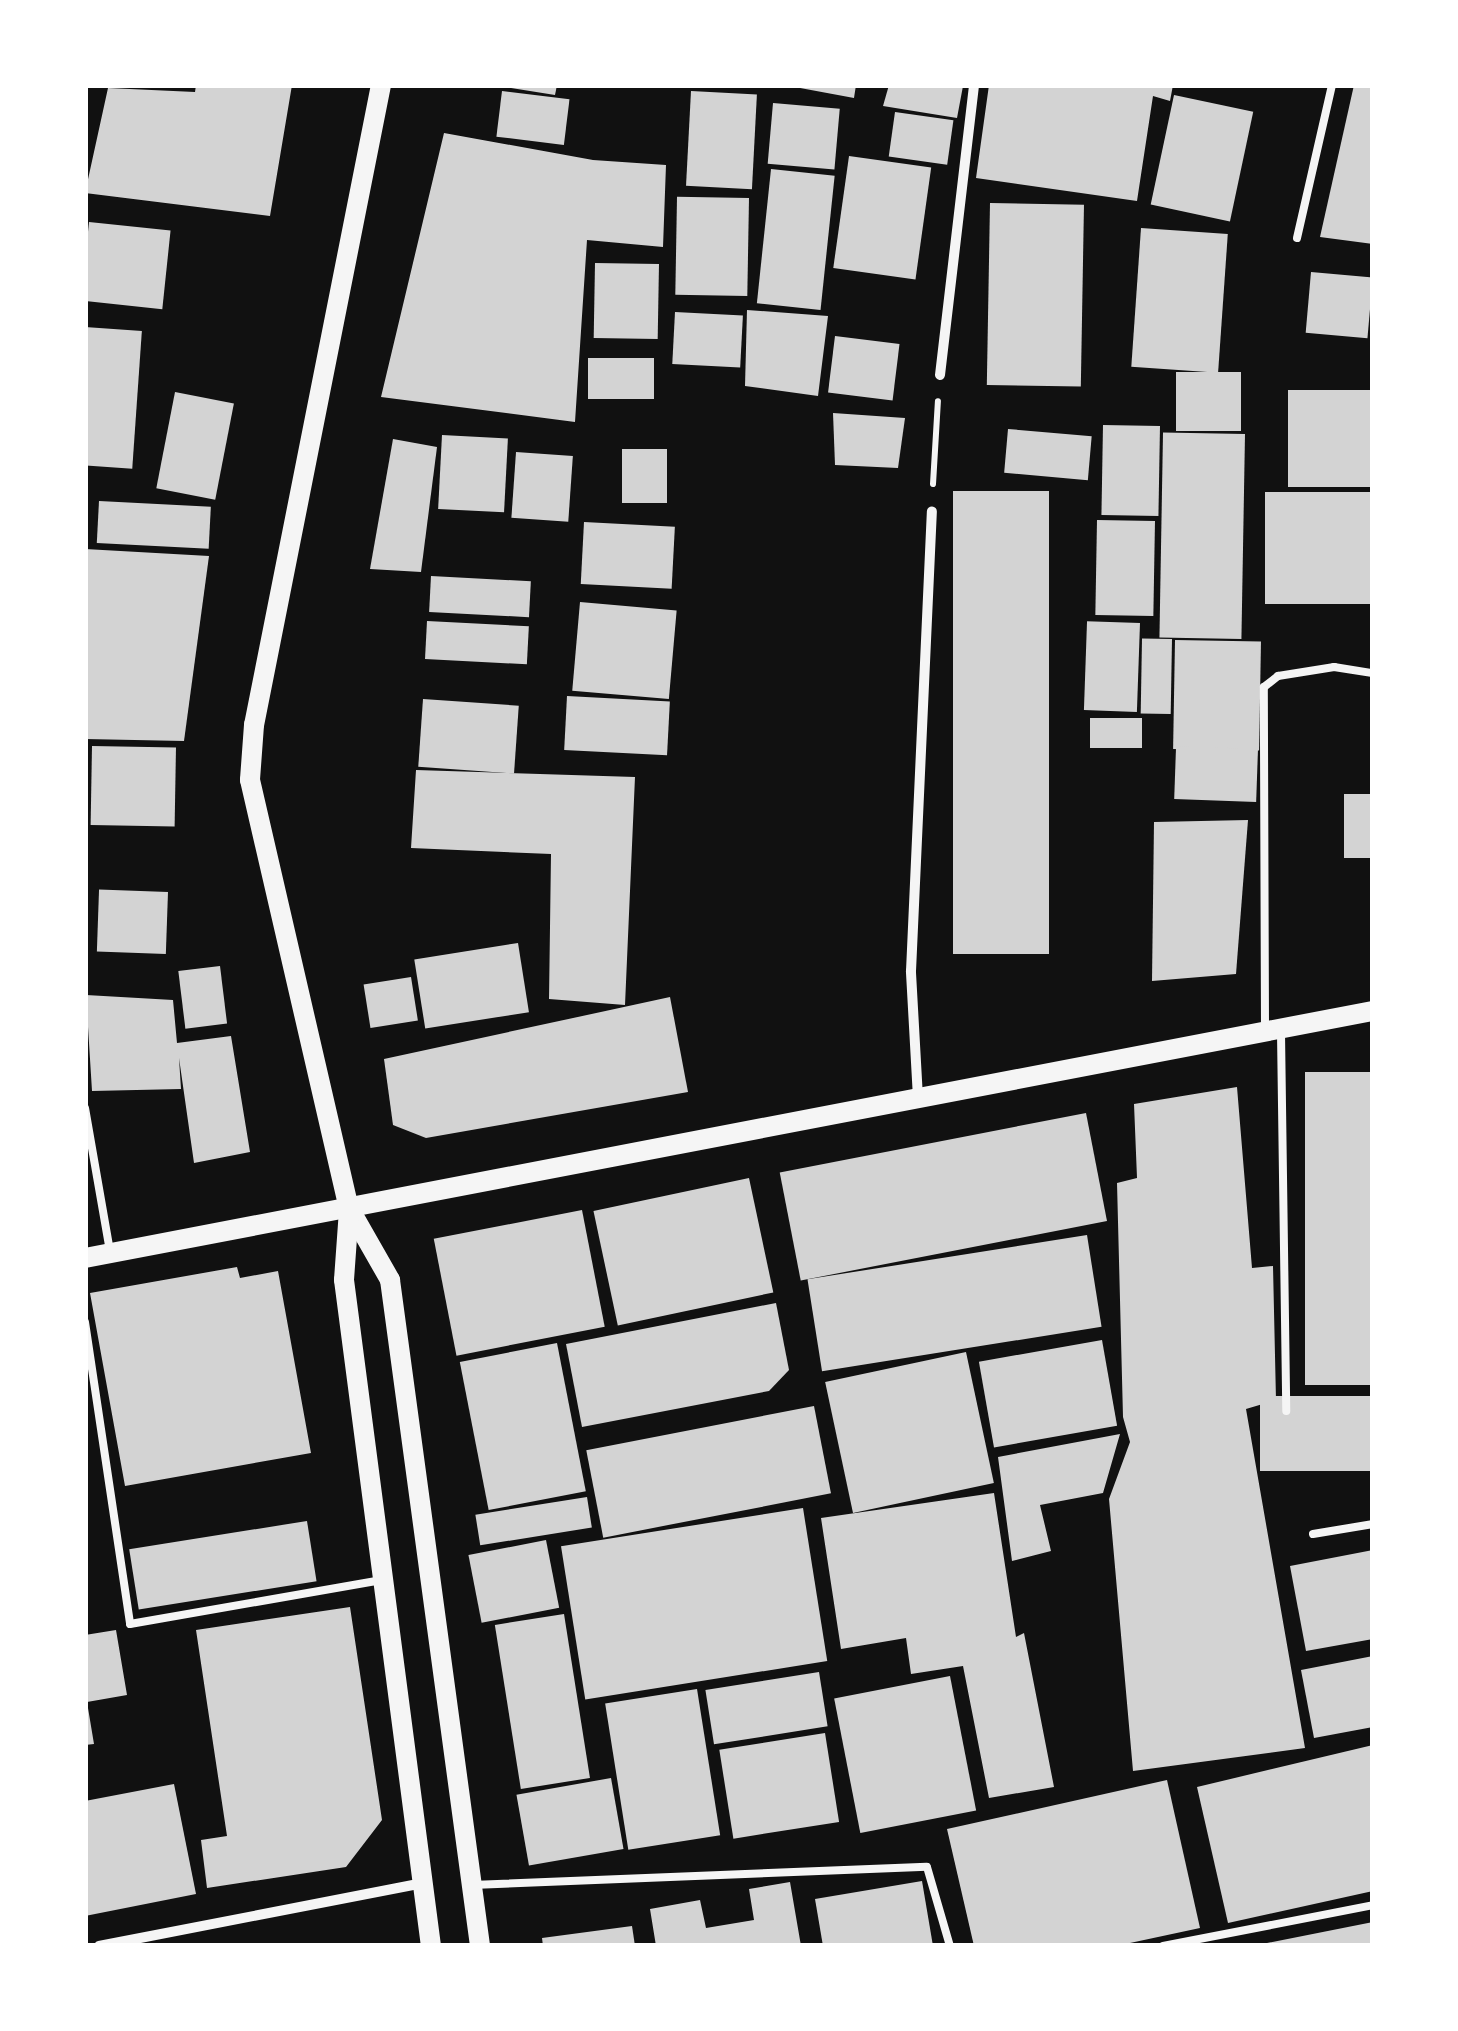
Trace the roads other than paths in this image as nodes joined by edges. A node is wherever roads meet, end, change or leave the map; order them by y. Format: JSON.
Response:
{"nodes":[{"id":1,"x":382,"y":85,"type":"edge"},
{"id":2,"x":974,"y":85,"type":"edge"},
{"id":3,"x":1332,"y":85,"type":"edge"},
{"id":4,"x":1297,"y":238,"type":"dead end"},
{"id":5,"x":940,"y":375,"type":"road end"},
{"id":6,"x":932,"y":511,"type":"road end"},
{"id":7,"x":1373,"y":673,"type":"edge"},
{"id":8,"x":1373,"y":1011,"type":"edge"},
{"id":9,"x":1273,"y":1030,"type":"junction"},
{"id":10,"x":918,"y":1098,"type":"junction"},
{"id":11,"x":85,"y":1108,"type":"edge"},
{"id":12,"x":349,"y":1208,"type":"junction"},
{"id":13,"x":110,"y":1254,"type":"junction"},
{"id":14,"x":85,"y":1258,"type":"edge"},
{"id":15,"x":85,"y":1322,"type":"edge"},
{"id":16,"x":1286,"y":1411,"type":"dead end"},
{"id":17,"x":1373,"y":1524,"type":"edge"},
{"id":18,"x":1313,"y":1534,"type":"dead end"},
{"id":19,"x":383,"y":1580,"type":"junction"},
{"id":20,"x":423,"y":1882,"type":"junction"},
{"id":21,"x":472,"y":1886,"type":"junction"},
{"id":22,"x":1373,"y":1905,"type":"edge"},
{"id":23,"x":99,"y":1946,"type":"edge"},
{"id":24,"x":431,"y":1946,"type":"edge"},
{"id":25,"x":480,"y":1946,"type":"edge"},
{"id":26,"x":950,"y":1946,"type":"edge"},
{"id":27,"x":1162,"y":1946,"type":"edge"}],
"edges":[{"from":1,"to":12,"type":"main road"},
{"from":2,"to":5,"type":"street"},
{"from":3,"to":4,"type":"lane"},
{"from":6,"to":10,"type":"street"},
{"from":7,"to":9,"type":"lane"},
{"from":8,"to":9,"type":"main road"},
{"from":9,"to":10,"type":"main road"},
{"from":9,"to":16,"type":"lane"},
{"from":10,"to":12,"type":"main road"},
{"from":11,"to":13,"type":"lane"},
{"from":12,"to":13,"type":"main road"},
{"from":12,"to":19,"type":"main road"},
{"from":12,"to":21,"type":"main road"},
{"from":13,"to":14,"type":"main road"},
{"from":15,"to":19,"type":"lane"},
{"from":17,"to":18,"type":"lane"},
{"from":19,"to":20,"type":"main road"},
{"from":20,"to":23,"type":"street"},
{"from":20,"to":24,"type":"main road"},
{"from":21,"to":25,"type":"main road"},
{"from":21,"to":26,"type":"lane"},
{"from":22,"to":27,"type":"lane"}]}
